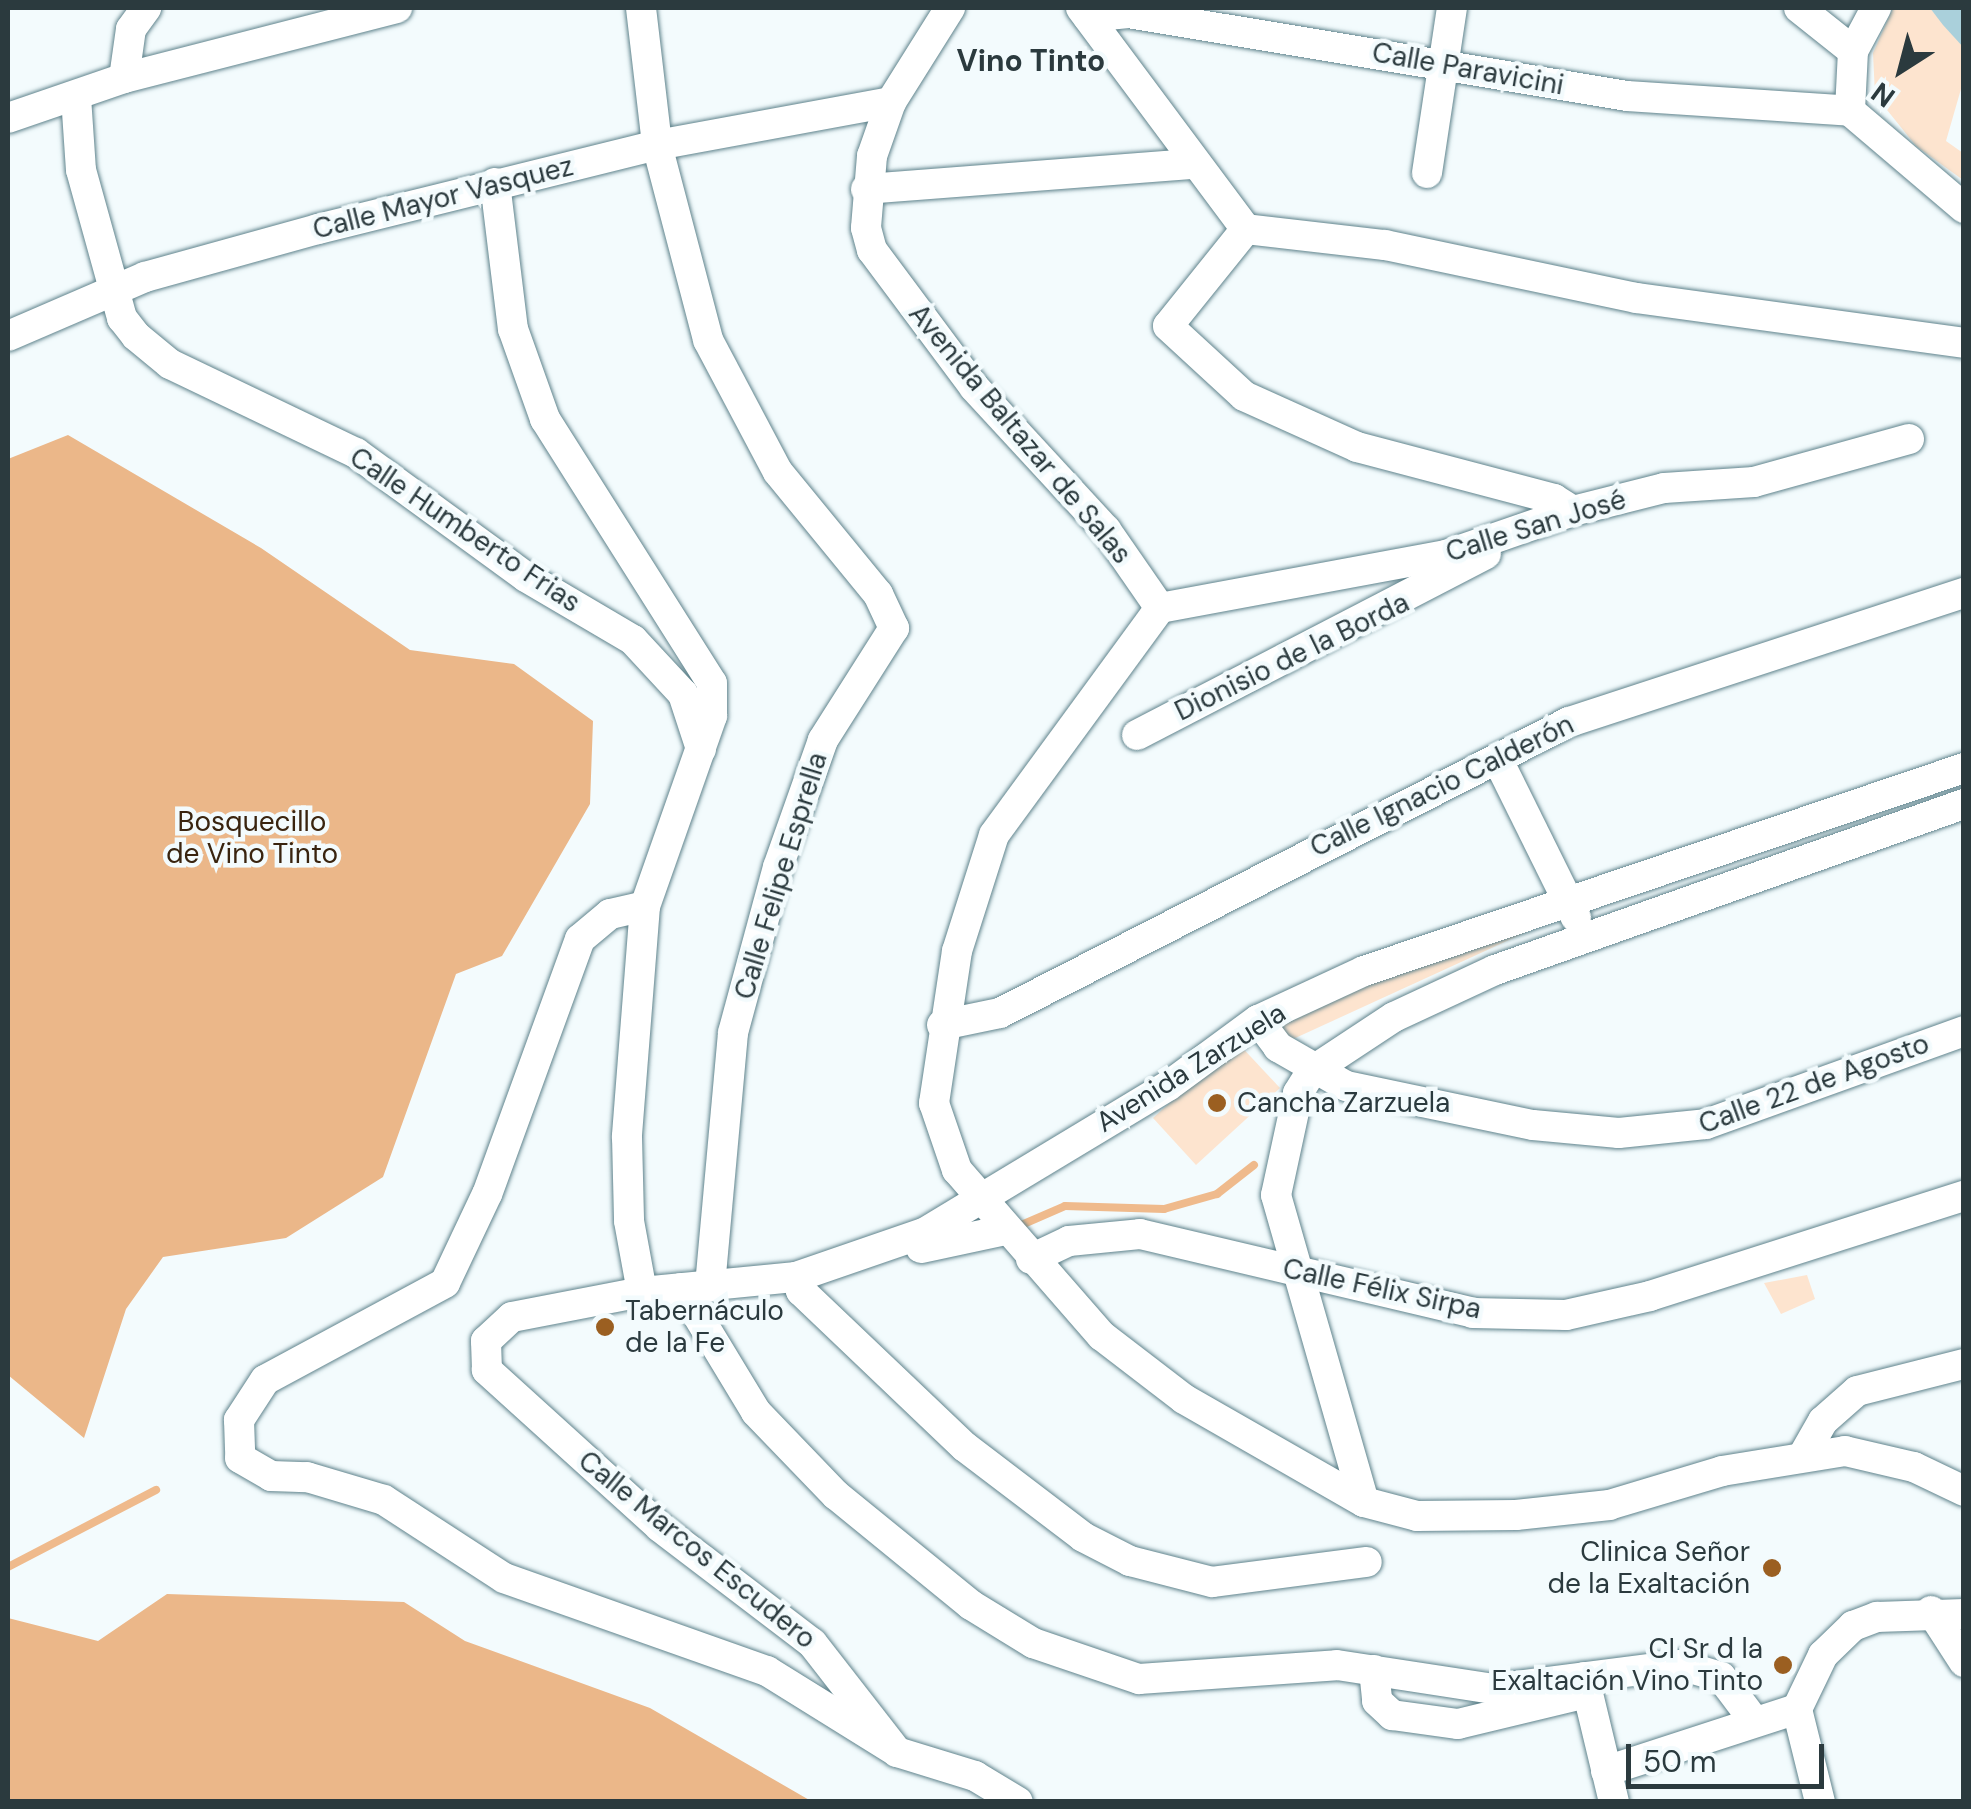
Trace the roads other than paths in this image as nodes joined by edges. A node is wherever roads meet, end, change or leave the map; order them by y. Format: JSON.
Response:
{"nodes":[{"id":1,"x":146,"y":8,"type":"edge"},
{"id":2,"x":396,"y":8,"type":"edge"},
{"id":3,"x":641,"y":8,"type":"edge"},
{"id":4,"x":950,"y":8,"type":"edge"},
{"id":5,"x":1452,"y":8,"type":"edge"},
{"id":6,"x":1799,"y":8,"type":"edge"},
{"id":7,"x":1876,"y":8,"type":"edge"},
{"id":8,"x":1085,"y":12,"type":"edge"},
{"id":9,"x":1853,"y":51,"type":"junction"},
{"id":10,"x":1444,"y":65,"type":"junction"},
{"id":11,"x":124,"y":78,"type":"junction"},
{"id":12,"x":76,"y":97,"type":"junction"},
{"id":13,"x":891,"y":102,"type":"junction"},
{"id":14,"x":1850,"y":112,"type":"junction"},
{"id":15,"x":8,"y":118,"type":"edge"},
{"id":16,"x":657,"y":146,"type":"junction"},
{"id":17,"x":1192,"y":164,"type":"junction"},
{"id":18,"x":1427,"y":173,"type":"dead end"},
{"id":19,"x":495,"y":184,"type":"junction"},
{"id":20,"x":866,"y":189,"type":"junction"},
{"id":21,"x":1964,"y":208,"type":"edge"},
{"id":22,"x":1246,"y":229,"type":"junction"},
{"id":23,"x":114,"y":292,"type":"junction"},
{"id":24,"x":8,"y":336,"type":"edge"},
{"id":25,"x":1964,"y":343,"type":"edge"},
{"id":26,"x":1909,"y":440,"type":"dead end"},
{"id":27,"x":1573,"y":511,"type":"junction"},
{"id":28,"x":1489,"y":542,"type":"junction"},
{"id":29,"x":1964,"y":594,"type":"edge"},
{"id":30,"x":1160,"y":608,"type":"junction"},
{"id":31,"x":1137,"y":735,"type":"dead end"},
{"id":32,"x":701,"y":748,"type":"junction"},
{"id":33,"x":1498,"y":760,"type":"junction"},
{"id":34,"x":1964,"y":768,"type":"edge"},
{"id":35,"x":1964,"y":804,"type":"edge"},
{"id":36,"x":1570,"y":902,"type":"junction"},
{"id":37,"x":644,"y":906,"type":"junction"},
{"id":38,"x":1582,"y":936,"type":"junction"},
{"id":39,"x":1258,"y":1020,"type":"junction"},
{"id":40,"x":942,"y":1026,"type":"junction"},
{"id":41,"x":1964,"y":1031,"type":"edge"},
{"id":42,"x":1312,"y":1071,"type":"junction"},
{"id":43,"x":1964,"y":1196,"type":"edge"},
{"id":44,"x":979,"y":1198,"type":"junction"},
{"id":45,"x":1005,"y":1230,"type":"junction"},
{"id":46,"x":1031,"y":1258,"type":"junction"},
{"id":47,"x":1296,"y":1272,"type":"junction"},
{"id":48,"x":798,"y":1284,"type":"junction"},
{"id":49,"x":642,"y":1292,"type":"junction"},
{"id":50,"x":692,"y":1293,"type":"junction"},
{"id":51,"x":484,"y":1351,"type":"junction"},
{"id":52,"x":1964,"y":1364,"type":"edge"},
{"id":53,"x":1802,"y":1456,"type":"junction"},
{"id":54,"x":1964,"y":1491,"type":"edge"},
{"id":55,"x":1364,"y":1502,"type":"junction"},
{"id":56,"x":1367,"y":1562,"type":"dead end"},
{"id":57,"x":1931,"y":1612,"type":"junction"},
{"id":58,"x":1964,"y":1614,"type":"edge"},
{"id":59,"x":1964,"y":1662,"type":"edge"},
{"id":60,"x":1586,"y":1685,"type":"junction"},
{"id":61,"x":1797,"y":1709,"type":"junction"},
{"id":62,"x":1752,"y":1718,"type":"junction"},
{"id":63,"x":898,"y":1752,"type":"junction"},
{"id":64,"x":1606,"y":1771,"type":"junction"},
{"id":65,"x":1018,"y":1802,"type":"edge"},
{"id":66,"x":1614,"y":1802,"type":"edge"},
{"id":67,"x":1820,"y":1802,"type":"edge"}],
"edges":[{"from":1,"to":11,"type":"street"},
{"from":2,"to":11,"type":"street"},
{"from":3,"to":16,"type":"street","name":"Calle Felipe Esprella"},
{"from":4,"to":13,"type":"street","name":"Avenida Baltazar de Salas"},
{"from":5,"to":10,"type":"street"},
{"from":6,"to":9,"type":"street"},
{"from":7,"to":9,"type":"street"},
{"from":8,"to":10,"type":"street","name":"Calle Paravicini"},
{"from":8,"to":17,"type":"street"},
{"from":9,"to":14,"type":"street"},
{"from":10,"to":14,"type":"street","name":"Calle Paravicini"},
{"from":10,"to":18,"type":"street"},
{"from":11,"to":12,"type":"street"},
{"from":12,"to":15,"type":"street"},
{"from":12,"to":23,"type":"street","name":"Calle Humberto Frias"},
{"from":13,"to":16,"type":"street","name":"Calle Mayor Vasquez"},
{"from":13,"to":20,"type":"street","name":"Avenida Baltazar de Salas"},
{"from":14,"to":21,"type":"street"},
{"from":16,"to":19,"type":"street","name":"Calle Mayor Vasquez"},
{"from":16,"to":50,"type":"street","name":"Calle Felipe Esprella"},
{"from":17,"to":20,"type":"street"},
{"from":17,"to":22,"type":"street"},
{"from":19,"to":23,"type":"street","name":"Calle Mayor Vasquez"},
{"from":19,"to":32,"type":"street"},
{"from":20,"to":30,"type":"street","name":"Avenida Baltazar de Salas"},
{"from":22,"to":25,"type":"street"},
{"from":22,"to":27,"type":"street"},
{"from":23,"to":24,"type":"street","name":"Calle Mayor Vasquez"},
{"from":23,"to":32,"type":"street","name":"Calle Humberto Frias"},
{"from":26,"to":27,"type":"street","name":"Calle San José"},
{"from":27,"to":28,"type":"street","name":"Calle San José"},
{"from":28,"to":30,"type":"street","name":"Calle San José"},
{"from":28,"to":31,"type":"street","name":"Dionisio de la Borda"},
{"from":29,"to":33,"type":"street","name":"Calle Ignacio Calderón"},
{"from":30,"to":40,"type":"street"},
{"from":32,"to":37,"type":"street"},
{"from":33,"to":36,"type":"street"},
{"from":33,"to":40,"type":"street","name":"Calle Ignacio Calderón"},
{"from":34,"to":36,"type":"street","name":"Avenida Zarzuela"},
{"from":35,"to":38,"type":"street"},
{"from":36,"to":38,"type":"street"},
{"from":36,"to":39,"type":"street","name":"Avenida Zarzuela"},
{"from":37,"to":49,"type":"street"},
{"from":37,"to":63,"type":"street"},
{"from":38,"to":42,"type":"street"},
{"from":39,"to":42,"type":"street"},
{"from":39,"to":44,"type":"street","name":"Avenida Zarzuela"},
{"from":40,"to":44,"type":"street"},
{"from":41,"to":42,"type":"street","name":"Calle 22 de Agosto"},
{"from":42,"to":47,"type":"street"},
{"from":43,"to":47,"type":"street","name":"Calle Félix Sirpa"},
{"from":44,"to":45,"type":"street"},
{"from":44,"to":48,"type":"street","name":"Avenida Zarzuela"},
{"from":45,"to":46,"type":"street"},
{"from":45,"to":48,"type":"street"},
{"from":46,"to":47,"type":"street","name":"Calle Félix Sirpa"},
{"from":46,"to":55,"type":"street"},
{"from":47,"to":55,"type":"street"},
{"from":48,"to":50,"type":"street"},
{"from":48,"to":56,"type":"street"},
{"from":49,"to":50,"type":"street"},
{"from":49,"to":51,"type":"street"},
{"from":50,"to":51,"type":"street"},
{"from":50,"to":60,"type":"street"},
{"from":51,"to":63,"type":"street","name":"Calle Marcos Escudero"},
{"from":52,"to":53,"type":"street"},
{"from":53,"to":54,"type":"street"},
{"from":53,"to":55,"type":"street"},
{"from":57,"to":58,"type":"street"},
{"from":57,"to":59,"type":"street"},
{"from":57,"to":61,"type":"street"},
{"from":60,"to":62,"type":"street"},
{"from":60,"to":64,"type":"street"},
{"from":61,"to":62,"type":"street"},
{"from":61,"to":67,"type":"street"},
{"from":62,"to":64,"type":"street"},
{"from":63,"to":65,"type":"street"},
{"from":64,"to":66,"type":"street"}]}
